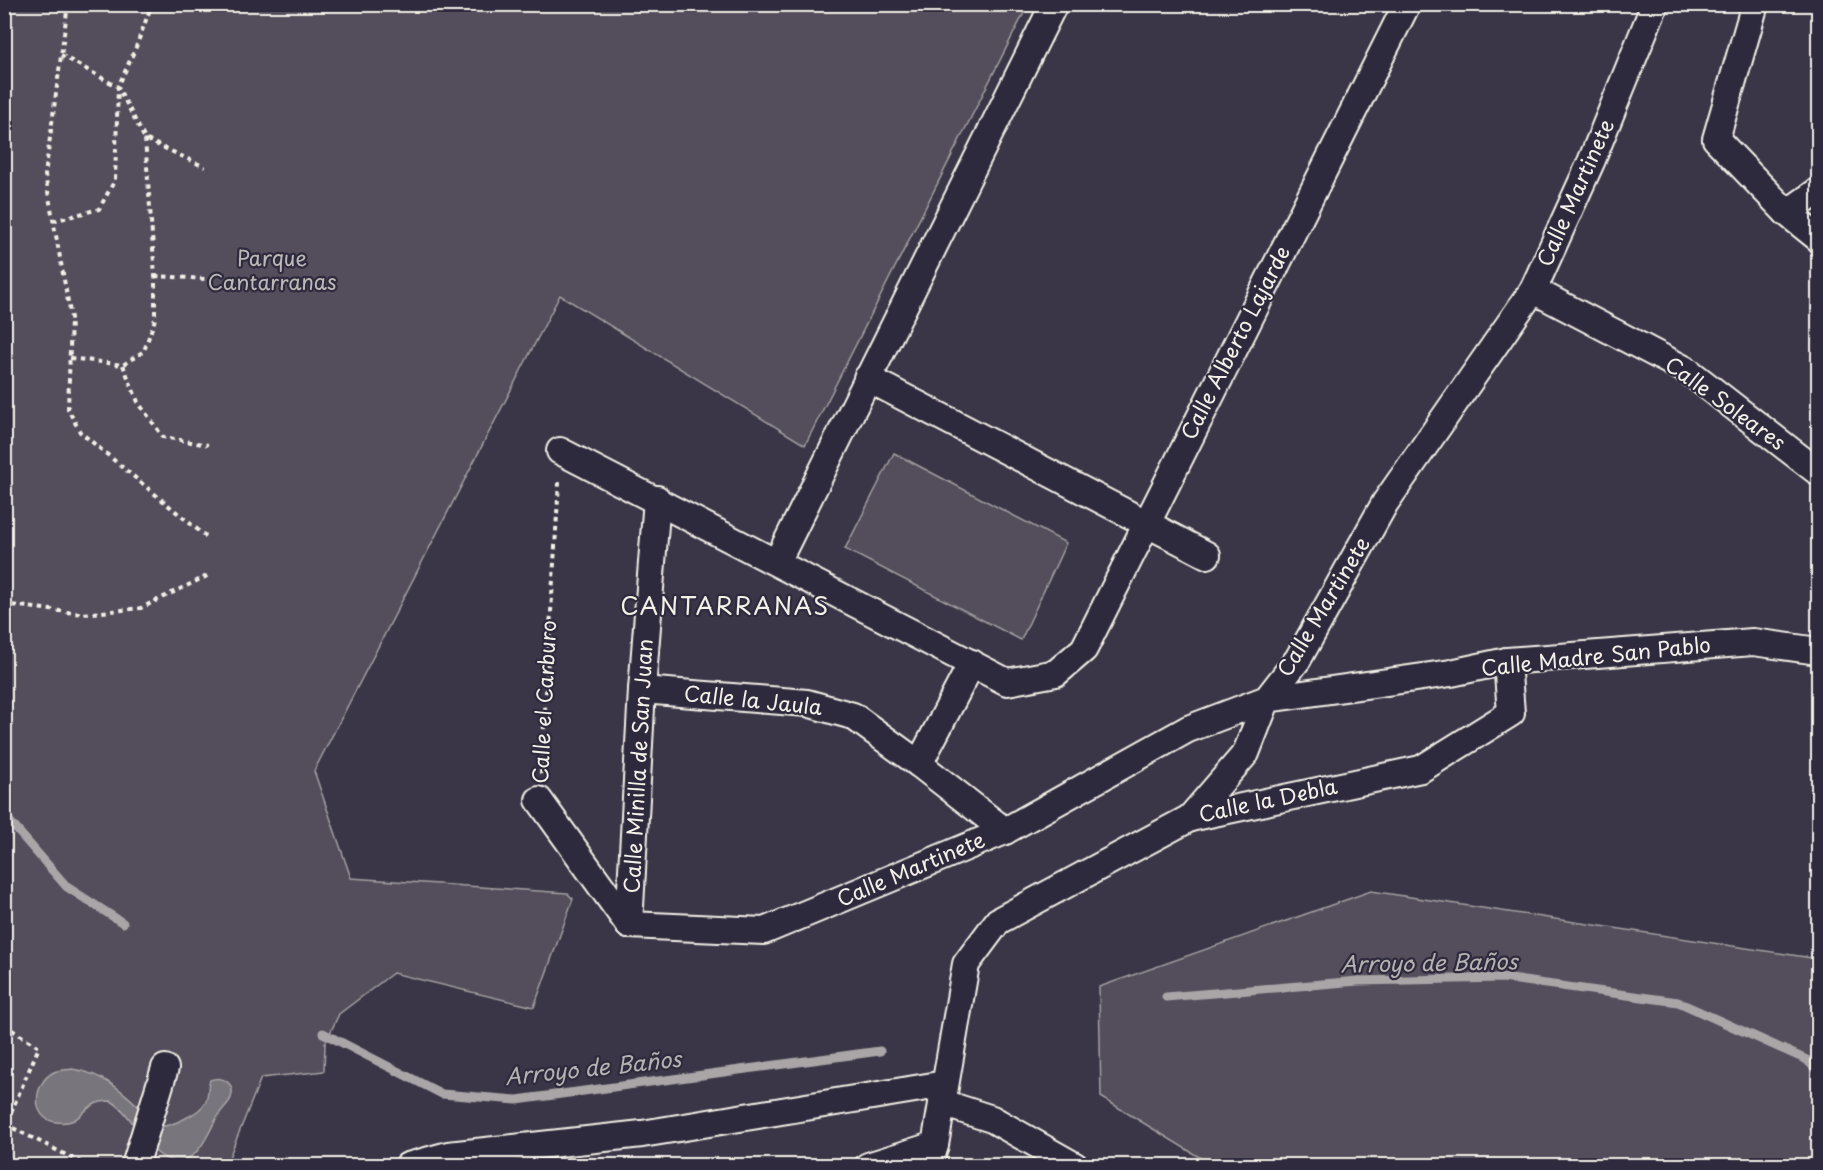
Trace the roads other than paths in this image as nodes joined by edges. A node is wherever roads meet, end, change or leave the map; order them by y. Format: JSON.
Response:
{"nodes":[{"id":1,"x":1054,"y":4,"type":"edge"},
{"id":2,"x":1407,"y":4,"type":"edge"},
{"id":3,"x":1654,"y":4,"type":"edge"},
{"id":4,"x":1755,"y":4,"type":"edge"},
{"id":5,"x":1818,"y":191,"type":"edge"},
{"id":6,"x":1787,"y":213,"type":"junction"},
{"id":7,"x":1818,"y":238,"type":"edge"},
{"id":8,"x":1533,"y":290,"type":"junction"},
{"id":9,"x":867,"y":378,"type":"junction"},
{"id":10,"x":560,"y":451,"type":"road end"},
{"id":11,"x":1818,"y":472,"type":"edge"},
{"id":12,"x":657,"y":500,"type":"junction"},
{"id":13,"x":1146,"y":523,"type":"junction"},
{"id":14,"x":1207,"y":555,"type":"dead end"},
{"id":15,"x":777,"y":562,"type":"junction"},
{"id":16,"x":1818,"y":651,"type":"edge"},
{"id":17,"x":1508,"y":661,"type":"junction"},
{"id":18,"x":972,"y":663,"type":"junction"},
{"id":19,"x":642,"y":690,"type":"junction"},
{"id":20,"x":1267,"y":699,"type":"junction"},
{"id":21,"x":919,"y":764,"type":"junction"},
{"id":22,"x":539,"y":800,"type":"road end"},
{"id":23,"x":1190,"y":818,"type":"junction"},
{"id":24,"x":1005,"y":831,"type":"junction"},
{"id":25,"x":629,"y":925,"type":"junction"},
{"id":26,"x":165,"y":1068,"type":"dead end"},
{"id":27,"x":944,"y":1094,"type":"junction"},
{"id":28,"x":932,"y":1155,"type":"edge"},
{"id":29,"x":135,"y":1166,"type":"edge"},
{"id":30,"x":408,"y":1166,"type":"edge"},
{"id":31,"x":868,"y":1166,"type":"edge"},
{"id":32,"x":1075,"y":1166,"type":"edge"}],
"edges":[{"from":1,"to":9,"type":"street"},
{"from":2,"to":13,"type":"street","name":"Calle Alberto Lajarde"},
{"from":3,"to":8,"type":"street","name":"Calle Martinete"},
{"from":4,"to":6,"type":"street"},
{"from":5,"to":6,"type":"street"},
{"from":6,"to":7,"type":"street"},
{"from":8,"to":11,"type":"street","name":"Calle Soleares"},
{"from":8,"to":20,"type":"street","name":"Calle Martinete"},
{"from":9,"to":13,"type":"street"},
{"from":9,"to":15,"type":"street"},
{"from":10,"to":12,"type":"street"},
{"from":12,"to":15,"type":"street"},
{"from":12,"to":19,"type":"street","name":"Calle Minilla de San Juan"},
{"from":13,"to":14,"type":"street"},
{"from":13,"to":18,"type":"street","name":"Calle Alberto Lajarde"},
{"from":15,"to":18,"type":"street"},
{"from":16,"to":17,"type":"street","name":"Calle Madre San Pablo"},
{"from":17,"to":20,"type":"street","name":"Calle Madre San Pablo"},
{"from":17,"to":23,"type":"street","name":"Calle la Debla"},
{"from":18,"to":21,"type":"street"},
{"from":19,"to":21,"type":"street","name":"Calle la Jaula"},
{"from":19,"to":25,"type":"street","name":"Calle Minilla de San Juan"},
{"from":20,"to":23,"type":"street"},
{"from":20,"to":24,"type":"street","name":"Calle Martinete"},
{"from":21,"to":24,"type":"street","name":"Calle la Jaula"},
{"from":22,"to":25,"type":"street","name":"Calle el Carburo"},
{"from":23,"to":27,"type":"street","name":"Calle la Debla"},
{"from":24,"to":25,"type":"street","name":"Calle Martinete"},
{"from":26,"to":29,"type":"street"},
{"from":27,"to":28,"type":"street"},
{"from":27,"to":30,"type":"street"},
{"from":27,"to":32,"type":"street"},
{"from":28,"to":31,"type":"street"}]}
